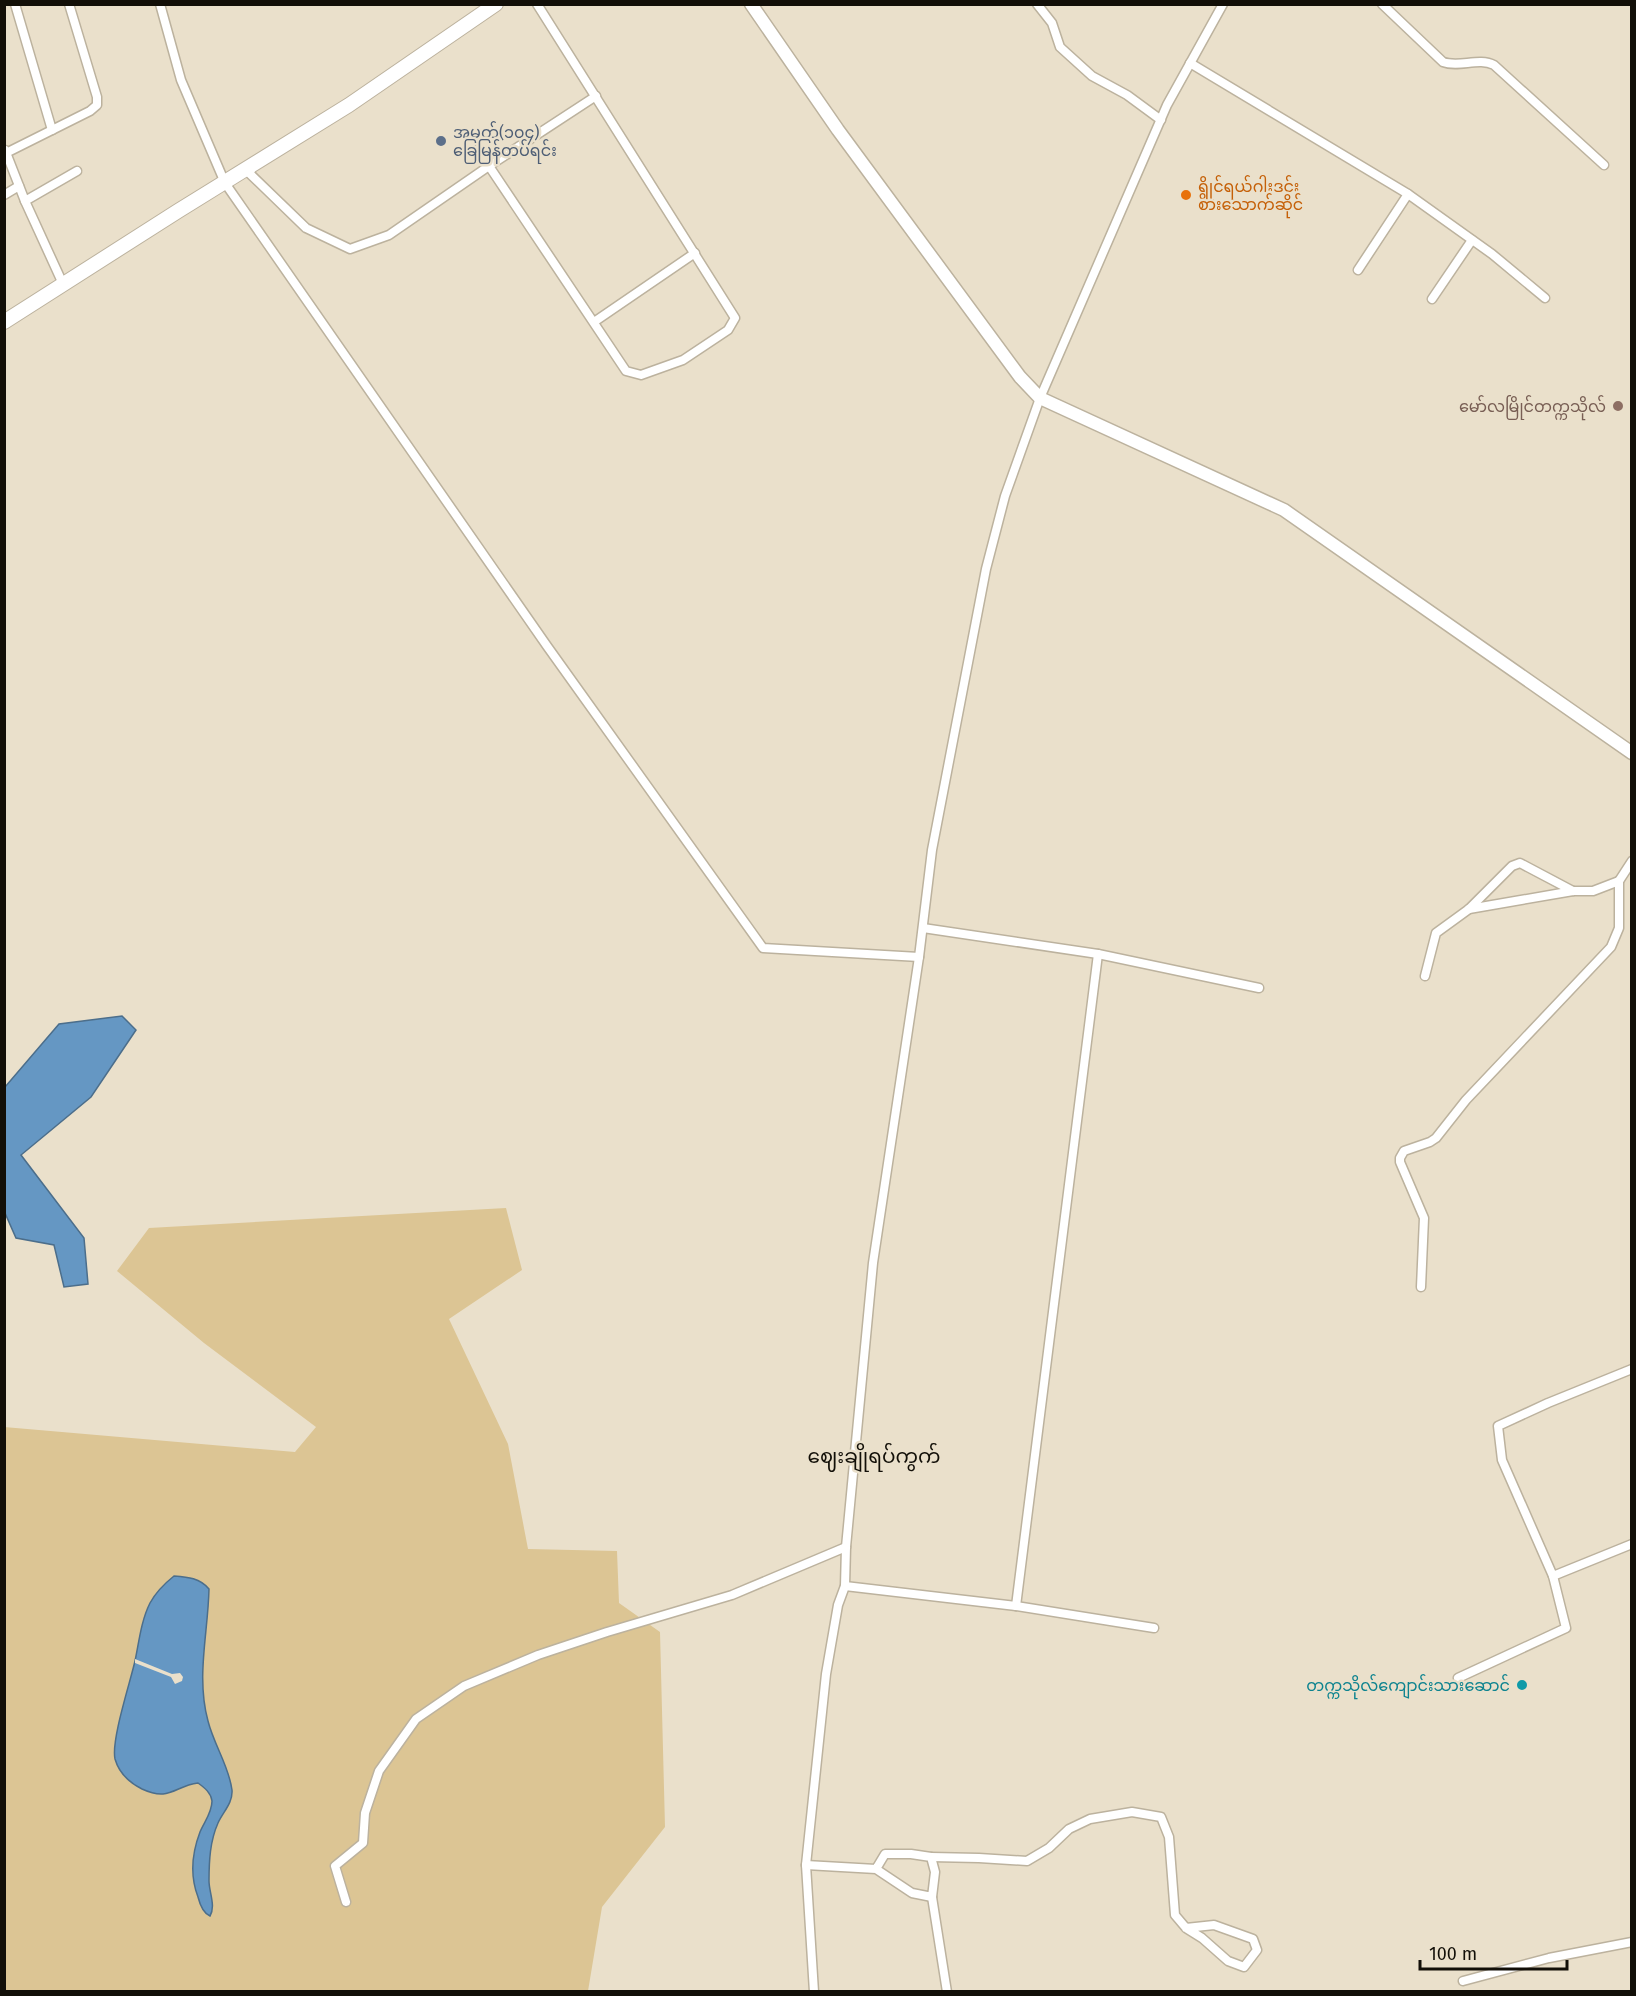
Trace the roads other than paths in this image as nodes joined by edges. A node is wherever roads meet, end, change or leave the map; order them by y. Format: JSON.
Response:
{"nodes":[{"id":1,"x":15,"y":4,"type":"edge"},
{"id":2,"x":69,"y":4,"type":"edge"},
{"id":3,"x":160,"y":4,"type":"edge"},
{"id":4,"x":496,"y":4,"type":"edge"},
{"id":5,"x":537,"y":4,"type":"edge"},
{"id":6,"x":751,"y":4,"type":"edge"},
{"id":7,"x":1037,"y":4,"type":"edge"},
{"id":8,"x":1223,"y":4,"type":"edge"},
{"id":9,"x":1382,"y":4,"type":"edge"},
{"id":10,"x":1190,"y":63,"type":"junction"},
{"id":11,"x":596,"y":96,"type":"junction"},
{"id":12,"x":1161,"y":120,"type":"junction"},
{"id":13,"x":52,"y":130,"type":"junction"},
{"id":14,"x":5,"y":151,"type":"edge"},
{"id":15,"x":1604,"y":165,"type":"dead end"},
{"id":16,"x":489,"y":166,"type":"junction"},
{"id":17,"x":246,"y":169,"type":"junction"},
{"id":18,"x":77,"y":171,"type":"dead end"},
{"id":19,"x":225,"y":183,"type":"junction"},
{"id":20,"x":19,"y":186,"type":"junction"},
{"id":21,"x":1408,"y":194,"type":"junction"},
{"id":22,"x":4,"y":195,"type":"edge"},
{"id":23,"x":25,"y":201,"type":"junction"},
{"id":24,"x":1472,"y":240,"type":"junction"},
{"id":25,"x":695,"y":253,"type":"junction"},
{"id":26,"x":1358,"y":270,"type":"dead end"},
{"id":27,"x":63,"y":284,"type":"junction"},
{"id":28,"x":1545,"y":298,"type":"dead end"},
{"id":29,"x":1432,"y":299,"type":"dead end"},
{"id":30,"x":4,"y":322,"type":"edge"},
{"id":31,"x":594,"y":322,"type":"junction"},
{"id":32,"x":1040,"y":398,"type":"junction"},
{"id":33,"x":1632,"y":753,"type":"edge"},
{"id":34,"x":1632,"y":861,"type":"edge"},
{"id":35,"x":1619,"y":881,"type":"junction"},
{"id":36,"x":1573,"y":891,"type":"junction"},
{"id":37,"x":1469,"y":909,"type":"junction"},
{"id":38,"x":923,"y":928,"type":"junction"},
{"id":39,"x":1098,"y":954,"type":"junction"},
{"id":40,"x":919,"y":957,"type":"junction"},
{"id":41,"x":1425,"y":976,"type":"dead end"},
{"id":42,"x":1259,"y":988,"type":"dead end"},
{"id":43,"x":1421,"y":1287,"type":"dead end"},
{"id":44,"x":1632,"y":1369,"type":"edge"},
{"id":45,"x":1632,"y":1544,"type":"edge"},
{"id":46,"x":846,"y":1547,"type":"junction"},
{"id":47,"x":1552,"y":1576,"type":"junction"},
{"id":48,"x":845,"y":1586,"type":"junction"},
{"id":49,"x":1016,"y":1606,"type":"junction"},
{"id":50,"x":1154,"y":1628,"type":"dead end"},
{"id":51,"x":1458,"y":1678,"type":"dead end"},
{"id":52,"x":931,"y":1857,"type":"junction"},
{"id":53,"x":806,"y":1865,"type":"junction"},
{"id":54,"x":876,"y":1869,"type":"junction"},
{"id":55,"x":932,"y":1897,"type":"junction"},
{"id":56,"x":346,"y":1902,"type":"dead end"},
{"id":57,"x":1186,"y":1928,"type":"junction"},
{"id":58,"x":1632,"y":1942,"type":"edge"},
{"id":59,"x":1463,"y":1981,"type":"dead end"},
{"id":60,"x":814,"y":1992,"type":"edge"},
{"id":61,"x":946,"y":1992,"type":"edge"}],
"edges":[{"from":1,"to":13,"type":"street"},
{"from":2,"to":13,"type":"street"},
{"from":3,"to":19,"type":"street"},
{"from":4,"to":17,"type":"highway"},
{"from":5,"to":11,"type":"street"},
{"from":6,"to":32,"type":"main road"},
{"from":7,"to":12,"type":"street"},
{"from":8,"to":10,"type":"street"},
{"from":9,"to":15,"type":"street"},
{"from":10,"to":12,"type":"street"},
{"from":10,"to":21,"type":"street"},
{"from":11,"to":16,"type":"street"},
{"from":11,"to":25,"type":"street"},
{"from":12,"to":32,"type":"street"},
{"from":13,"to":14,"type":"street"},
{"from":14,"to":20,"type":"street"},
{"from":16,"to":17,"type":"street"},
{"from":16,"to":31,"type":"street"},
{"from":17,"to":19,"type":"highway"},
{"from":18,"to":23,"type":"street"},
{"from":19,"to":27,"type":"highway"},
{"from":19,"to":40,"type":"street"},
{"from":20,"to":22,"type":"street"},
{"from":20,"to":23,"type":"street"},
{"from":21,"to":24,"type":"street"},
{"from":21,"to":26,"type":"street"},
{"from":23,"to":27,"type":"street"},
{"from":24,"to":28,"type":"street"},
{"from":24,"to":29,"type":"street"},
{"from":25,"to":31,"type":"street"},
{"from":25,"to":31,"type":"street"},
{"from":27,"to":30,"type":"highway"},
{"from":32,"to":33,"type":"main road"},
{"from":32,"to":38,"type":"street"},
{"from":34,"to":35,"type":"street"},
{"from":35,"to":36,"type":"street"},
{"from":35,"to":43,"type":"street"},
{"from":36,"to":37,"type":"street"},
{"from":36,"to":37,"type":"street"},
{"from":37,"to":41,"type":"street"},
{"from":38,"to":39,"type":"street"},
{"from":38,"to":40,"type":"street"},
{"from":39,"to":42,"type":"street"},
{"from":39,"to":49,"type":"street"},
{"from":40,"to":46,"type":"street"},
{"from":44,"to":47,"type":"street"},
{"from":45,"to":47,"type":"street"},
{"from":46,"to":48,"type":"street"},
{"from":46,"to":56,"type":"street"},
{"from":47,"to":51,"type":"street"},
{"from":48,"to":49,"type":"street"},
{"from":48,"to":53,"type":"street"},
{"from":49,"to":50,"type":"street"},
{"from":52,"to":54,"type":"street"},
{"from":52,"to":55,"type":"street"},
{"from":52,"to":57,"type":"street"},
{"from":53,"to":54,"type":"street"},
{"from":53,"to":60,"type":"street"},
{"from":54,"to":55,"type":"street"},
{"from":55,"to":61,"type":"street"},
{"from":57,"to":57,"type":"street"},
{"from":58,"to":59,"type":"street"}]}
